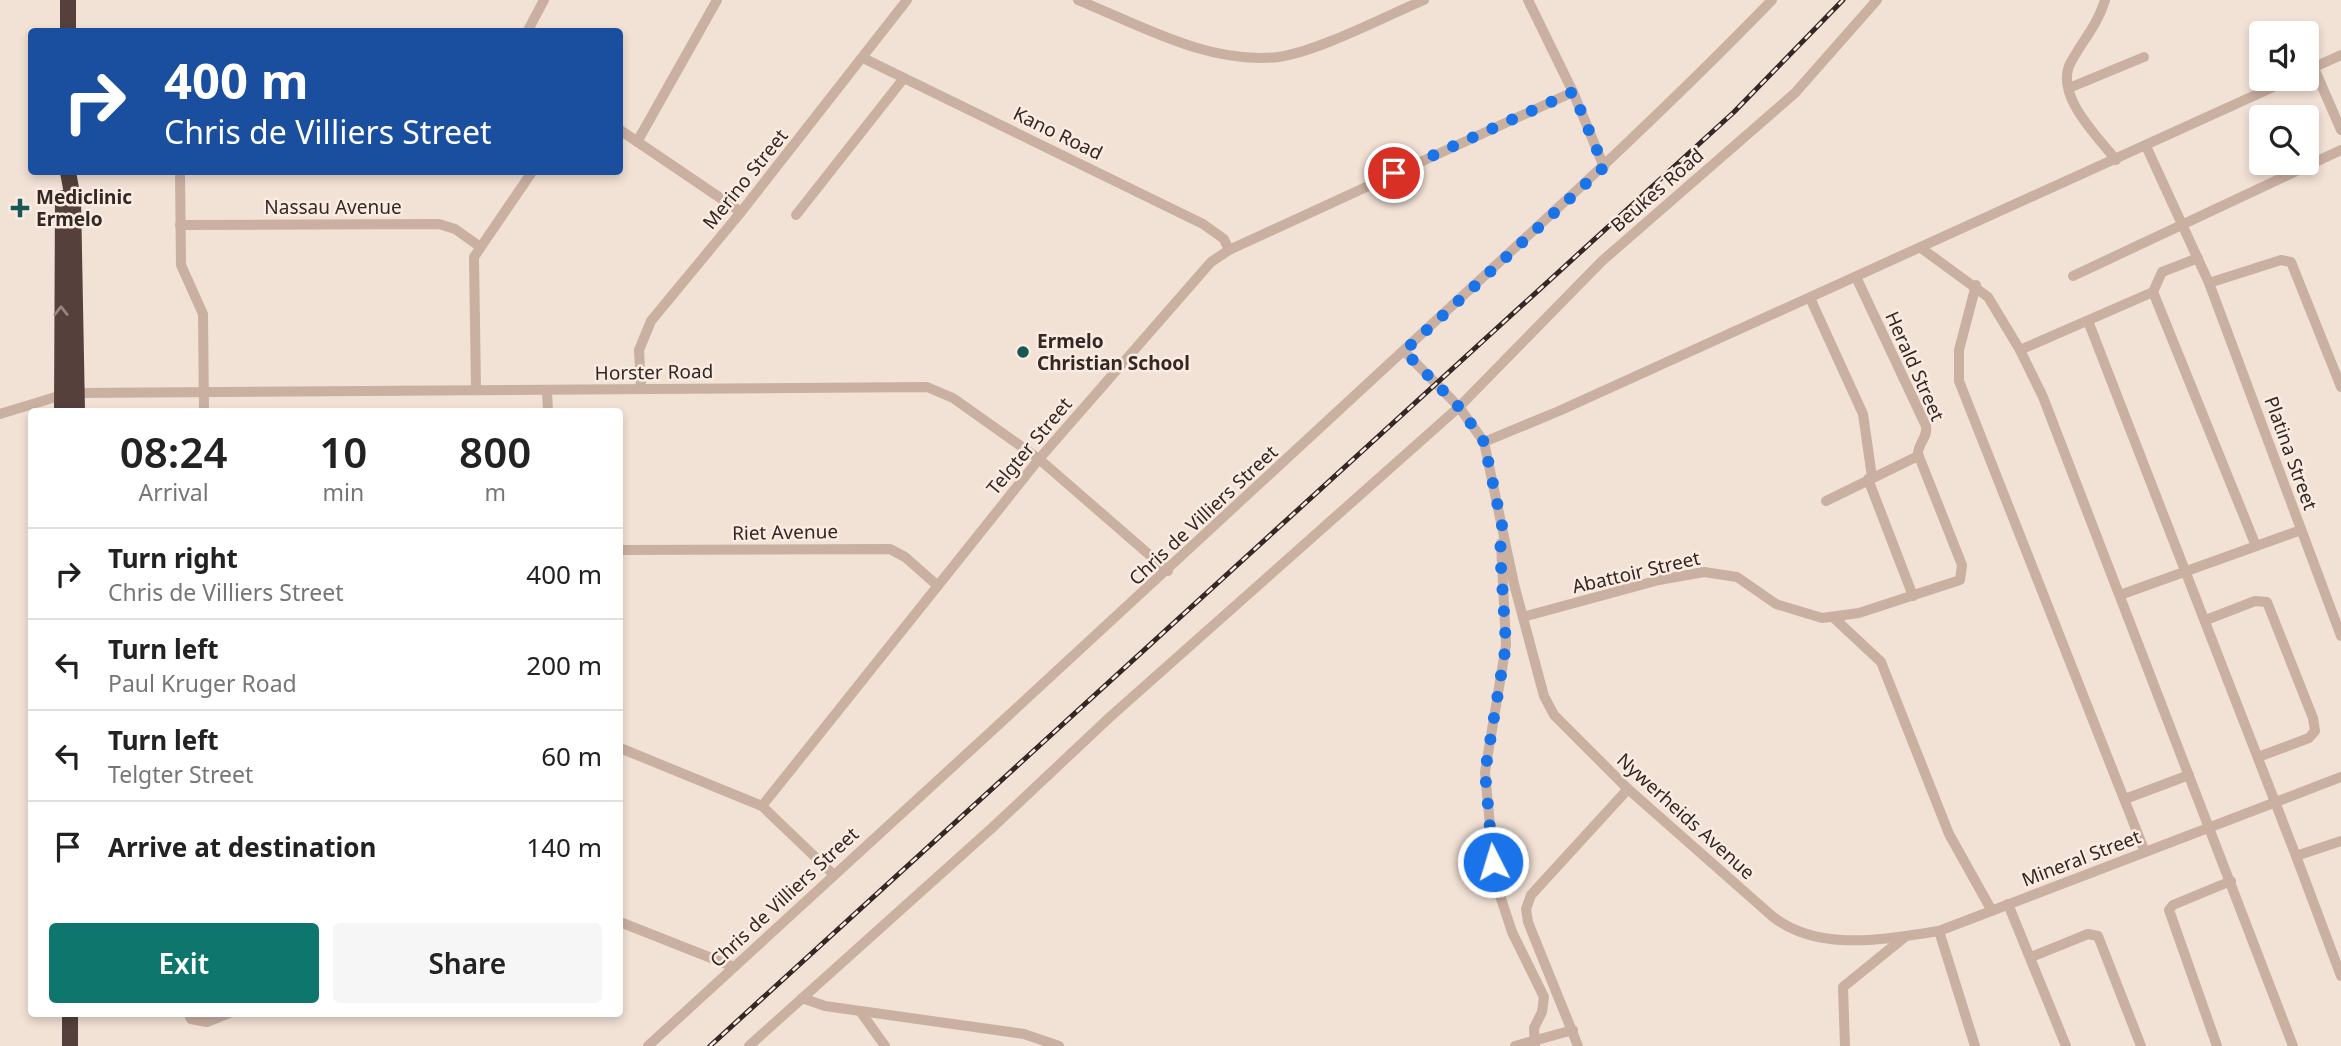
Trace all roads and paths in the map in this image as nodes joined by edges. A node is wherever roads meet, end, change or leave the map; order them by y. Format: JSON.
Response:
{"nodes":[{"id":1,"x":68,"y":0,"type":"edge"},
{"id":2,"x":544,"y":0,"type":"edge"},
{"id":3,"x":717,"y":0,"type":"edge"},
{"id":4,"x":907,"y":0,"type":"edge"},
{"id":5,"x":1078,"y":0,"type":"edge"},
{"id":6,"x":1424,"y":0,"type":"edge"},
{"id":7,"x":1528,"y":0,"type":"edge"},
{"id":8,"x":1772,"y":0,"type":"edge"},
{"id":9,"x":1877,"y":0,"type":"edge"},
{"id":10,"x":2105,"y":0,"type":"edge"},
{"id":11,"x":68,"y":28,"type":"edge"},
{"id":12,"x":529,"y":28,"type":"edge"},
{"id":13,"x":2341,"y":55,"type":"edge"},
{"id":14,"x":2144,"y":57,"type":"dead end"},
{"id":15,"x":863,"y":58,"type":"junction"},
{"id":16,"x":2319,"y":66,"type":"edge"},
{"id":17,"x":904,"y":78,"type":"junction"},
{"id":18,"x":2319,"y":86,"type":"edge"},
{"id":19,"x":2069,"y":88,"type":"junction"},
{"id":20,"x":2265,"y":91,"type":"edge"},
{"id":21,"x":1573,"y":92,"type":"junction"},
{"id":22,"x":2341,"y":130,"type":"edge"},
{"id":23,"x":623,"y":132,"type":"edge"},
{"id":24,"x":637,"y":142,"type":"junction"},
{"id":25,"x":2146,"y":146,"type":"junction"},
{"id":26,"x":2341,"y":150,"type":"edge"},
{"id":27,"x":2116,"y":160,"type":"junction"},
{"id":28,"x":1604,"y":167,"type":"junction"},
{"id":29,"x":68,"y":175,"type":"edge"},
{"id":30,"x":180,"y":175,"type":"edge"},
{"id":31,"x":530,"y":175,"type":"edge"},
{"id":32,"x":741,"y":212,"type":"junction"},
{"id":33,"x":796,"y":215,"type":"dead end"},
{"id":34,"x":2183,"y":223,"type":"junction"},
{"id":35,"x":180,"y":225,"type":"junction"},
{"id":36,"x":479,"y":246,"type":"junction"},
{"id":37,"x":1921,"y":248,"type":"junction"},
{"id":38,"x":1229,"y":250,"type":"junction"},
{"id":39,"x":2198,"y":258,"type":"junction"},
{"id":40,"x":2073,"y":276,"type":"dead end"},
{"id":41,"x":1856,"y":277,"type":"junction"},
{"id":42,"x":2208,"y":283,"type":"junction"},
{"id":43,"x":1976,"y":285,"type":"junction"},
{"id":44,"x":2153,"y":292,"type":"junction"},
{"id":45,"x":1810,"y":298,"type":"junction"},
{"id":46,"x":2088,"y":321,"type":"junction"},
{"id":47,"x":2020,"y":349,"type":"junction"},
{"id":48,"x":1404,"y":351,"type":"junction"},
{"id":49,"x":2341,"y":387,"type":"edge"},
{"id":50,"x":641,"y":389,"type":"junction"},
{"id":51,"x":476,"y":390,"type":"junction"},
{"id":52,"x":204,"y":391,"type":"junction"},
{"id":53,"x":547,"y":392,"type":"junction"},
{"id":54,"x":67,"y":400,"type":"edge"},
{"id":55,"x":1459,"y":407,"type":"junction"},
{"id":56,"x":28,"y":408,"type":"edge"},
{"id":57,"x":29,"y":408,"type":"edge"},
{"id":58,"x":204,"y":408,"type":"edge"},
{"id":59,"x":548,"y":408,"type":"edge"},
{"id":60,"x":0,"y":414,"type":"edge"},
{"id":61,"x":1484,"y":442,"type":"junction"},
{"id":62,"x":1918,"y":456,"type":"junction"},
{"id":63,"x":1039,"y":459,"type":"junction"},
{"id":64,"x":1870,"y":478,"type":"junction"},
{"id":65,"x":1826,"y":501,"type":"dead end"},
{"id":66,"x":1503,"y":530,"type":"junction"},
{"id":67,"x":2301,"y":530,"type":"junction"},
{"id":68,"x":2256,"y":546,"type":"junction"},
{"id":69,"x":623,"y":550,"type":"edge"},
{"id":70,"x":1168,"y":571,"type":"junction"},
{"id":71,"x":2186,"y":571,"type":"junction"},
{"id":72,"x":939,"y":586,"type":"junction"},
{"id":73,"x":2120,"y":595,"type":"junction"},
{"id":74,"x":1913,"y":596,"type":"junction"},
{"id":75,"x":1523,"y":617,"type":"junction"},
{"id":76,"x":1834,"y":618,"type":"junction"},
{"id":77,"x":2206,"y":620,"type":"junction"},
{"id":78,"x":2341,"y":636,"type":"edge"},
{"id":79,"x":623,"y":749,"type":"edge"},
{"id":80,"x":2258,"y":757,"type":"junction"},
{"id":81,"x":2189,"y":775,"type":"junction"},
{"id":82,"x":2341,"y":777,"type":"edge"},
{"id":83,"x":1628,"y":789,"type":"junction"},
{"id":84,"x":2125,"y":799,"type":"junction"},
{"id":85,"x":2275,"y":803,"type":"junction"},
{"id":86,"x":762,"y":806,"type":"junction"},
{"id":87,"x":2211,"y":828,"type":"junction"},
{"id":88,"x":2341,"y":841,"type":"edge"},
{"id":89,"x":2145,"y":852,"type":"junction"},
{"id":90,"x":2296,"y":856,"type":"junction"},
{"id":91,"x":834,"y":874,"type":"junction"},
{"id":92,"x":2231,"y":881,"type":"junction"},
{"id":93,"x":2008,"y":904,"type":"junction"},
{"id":94,"x":1992,"y":911,"type":"junction"},
{"id":95,"x":623,"y":923,"type":"edge"},
{"id":96,"x":1939,"y":931,"type":"junction"},
{"id":97,"x":1906,"y":936,"type":"junction"},
{"id":98,"x":2031,"y":957,"type":"junction"},
{"id":99,"x":734,"y":967,"type":"junction"},
{"id":100,"x":2341,"y":976,"type":"edge"},
{"id":101,"x":802,"y":998,"type":"junction"},
{"id":102,"x":860,"y":1011,"type":"junction"},
{"id":103,"x":70,"y":1017,"type":"edge"},
{"id":104,"x":192,"y":1017,"type":"edge"},
{"id":105,"x":217,"y":1017,"type":"edge"},
{"id":106,"x":1573,"y":1030,"type":"junction"},
{"id":107,"x":1535,"y":1043,"type":"edge"},
{"id":108,"x":1971,"y":1044,"type":"edge"},
{"id":109,"x":70,"y":1046,"type":"edge"},
{"id":110,"x":648,"y":1046,"type":"edge"},
{"id":111,"x":749,"y":1046,"type":"edge"},
{"id":112,"x":886,"y":1046,"type":"edge"},
{"id":113,"x":1059,"y":1046,"type":"edge"},
{"id":114,"x":1515,"y":1046,"type":"edge"},
{"id":115,"x":1578,"y":1046,"type":"edge"},
{"id":116,"x":1845,"y":1046,"type":"edge"},
{"id":117,"x":2066,"y":1046,"type":"edge"},
{"id":118,"x":2141,"y":1046,"type":"edge"},
{"id":119,"x":2217,"y":1046,"type":"edge"},
{"id":120,"x":2293,"y":1046,"type":"edge"}],
"edges":[{"from":1,"to":11,"type":"highway"},
{"from":2,"to":12,"type":"street"},
{"from":3,"to":24,"type":"street"},
{"from":4,"to":15,"type":"street","name":"Merino Street"},
{"from":5,"to":6,"type":"street"},
{"from":7,"to":21,"type":"street"},
{"from":8,"to":28,"type":"street","name":"Chris de Villiers Street"},
{"from":9,"to":55,"type":"street","name":"Beukes Road"},
{"from":10,"to":19,"type":"street"},
{"from":13,"to":16,"type":"street"},
{"from":14,"to":19,"type":"street"},
{"from":15,"to":17,"type":"street","name":"Kano Road"},
{"from":15,"to":32,"type":"street","name":"Merino Street"},
{"from":17,"to":33,"type":"street"},
{"from":17,"to":38,"type":"street","name":"Kano Road"},
{"from":18,"to":22,"type":"street"},
{"from":19,"to":27,"type":"street"},
{"from":20,"to":25,"type":"street"},
{"from":21,"to":28,"type":"street"},
{"from":21,"to":38,"type":"street","name":"Telgter Street"},
{"from":23,"to":24,"type":"street"},
{"from":24,"to":32,"type":"street"},
{"from":25,"to":27,"type":"street"},
{"from":25,"to":34,"type":"street","name":"Platina Street"},
{"from":26,"to":34,"type":"street"},
{"from":27,"to":37,"type":"street"},
{"from":28,"to":48,"type":"street","name":"Chris de Villiers Street"},
{"from":29,"to":54,"type":"highway"},
{"from":30,"to":35,"type":"street"},
{"from":31,"to":36,"type":"street"},
{"from":32,"to":50,"type":"street","name":"Merino Street"},
{"from":34,"to":39,"type":"street","name":"Platina Street"},
{"from":34,"to":40,"type":"street"},
{"from":35,"to":36,"type":"street","name":"Nassau Avenue"},
{"from":35,"to":52,"type":"street"},
{"from":36,"to":51,"type":"street"},
{"from":37,"to":41,"type":"street"},
{"from":37,"to":43,"type":"street"},
{"from":38,"to":63,"type":"street","name":"Telgter Street"},
{"from":39,"to":42,"type":"street","name":"Platina Street"},
{"from":39,"to":44,"type":"street"},
{"from":41,"to":45,"type":"street"},
{"from":41,"to":62,"type":"street","name":"Herald Street"},
{"from":42,"to":49,"type":"street"},
{"from":42,"to":67,"type":"street","name":"Platina Street"},
{"from":43,"to":47,"type":"street"},
{"from":43,"to":84,"type":"street"},
{"from":44,"to":46,"type":"street"},
{"from":44,"to":68,"type":"street"},
{"from":45,"to":61,"type":"street"},
{"from":45,"to":64,"type":"street"},
{"from":46,"to":47,"type":"street"},
{"from":46,"to":71,"type":"street"},
{"from":47,"to":73,"type":"street"},
{"from":48,"to":55,"type":"street"},
{"from":48,"to":70,"type":"street","name":"Chris de Villiers Street"},
{"from":50,"to":53,"type":"street","name":"Horster Road"},
{"from":50,"to":63,"type":"street","name":"Horster Road"},
{"from":51,"to":52,"type":"street","name":"Horster Road"},
{"from":51,"to":53,"type":"street","name":"Horster Road"},
{"from":52,"to":54,"type":"street","name":"Horster Road"},
{"from":52,"to":58,"type":"street"},
{"from":53,"to":59,"type":"street"},
{"from":54,"to":57,"type":"street","name":"Horster Road"},
{"from":55,"to":61,"type":"street"},
{"from":55,"to":101,"type":"street","name":"Beukes Road"},
{"from":56,"to":60,"type":"street","name":"Horster Road"},
{"from":61,"to":66,"type":"street"},
{"from":62,"to":64,"type":"street"},
{"from":62,"to":74,"type":"street","name":"Abattoir Street"},
{"from":63,"to":70,"type":"street","name":"Horster Road"},
{"from":63,"to":72,"type":"street","name":"Telgter Street"},
{"from":64,"to":65,"type":"street"},
{"from":64,"to":74,"type":"street"},
{"from":66,"to":75,"type":"street","name":"Nywerheids Avenue"},
{"from":66,"to":107,"type":"street"},
{"from":67,"to":68,"type":"street"},
{"from":67,"to":78,"type":"street","name":"Platina Street"},
{"from":68,"to":71,"type":"street"},
{"from":69,"to":72,"type":"street","name":"Riet Avenue"},
{"from":70,"to":91,"type":"street","name":"Chris de Villiers Street"},
{"from":71,"to":73,"type":"street"},
{"from":71,"to":77,"type":"street"},
{"from":72,"to":86,"type":"street","name":"Telgter Street"},
{"from":73,"to":81,"type":"street"},
{"from":74,"to":76,"type":"street","name":"Abattoir Street"},
{"from":75,"to":76,"type":"street","name":"Abattoir Street"},
{"from":75,"to":83,"type":"street","name":"Nywerheids Avenue"},
{"from":76,"to":94,"type":"street"},
{"from":77,"to":80,"type":"street"},
{"from":77,"to":80,"type":"street"},
{"from":79,"to":86,"type":"street"},
{"from":80,"to":85,"type":"street"},
{"from":81,"to":84,"type":"street"},
{"from":81,"to":87,"type":"street"},
{"from":82,"to":85,"type":"street","name":"Mineral Street"},
{"from":83,"to":97,"type":"street","name":"Nywerheids Avenue"},
{"from":83,"to":106,"type":"street"},
{"from":84,"to":89,"type":"street"},
{"from":85,"to":87,"type":"street","name":"Mineral Street"},
{"from":85,"to":90,"type":"street"},
{"from":86,"to":91,"type":"street"},
{"from":87,"to":89,"type":"street","name":"Mineral Street"},
{"from":87,"to":92,"type":"street"},
{"from":88,"to":90,"type":"street"},
{"from":89,"to":93,"type":"street","name":"Mineral Street"},
{"from":90,"to":100,"type":"street"},
{"from":91,"to":99,"type":"street","name":"Chris de Villiers Street"},
{"from":92,"to":119,"type":"street"},
{"from":92,"to":120,"type":"street"},
{"from":93,"to":94,"type":"street","name":"Mineral Street"},
{"from":93,"to":98,"type":"street"},
{"from":94,"to":96,"type":"street","name":"Mineral Street"},
{"from":95,"to":99,"type":"street"},
{"from":96,"to":97,"type":"street","name":"Nywerheids Avenue"},
{"from":96,"to":108,"type":"street"},
{"from":97,"to":116,"type":"street"},
{"from":98,"to":117,"type":"street"},
{"from":98,"to":118,"type":"street"},
{"from":99,"to":110,"type":"street","name":"Chris de Villiers Street"},
{"from":101,"to":102,"type":"street"},
{"from":101,"to":111,"type":"street","name":"Beukes Road"},
{"from":102,"to":112,"type":"street"},
{"from":102,"to":113,"type":"street"},
{"from":103,"to":109,"type":"highway"},
{"from":104,"to":105,"type":"street"},
{"from":106,"to":107,"type":"street"},
{"from":106,"to":115,"type":"street"},
{"from":107,"to":114,"type":"street"}]}
